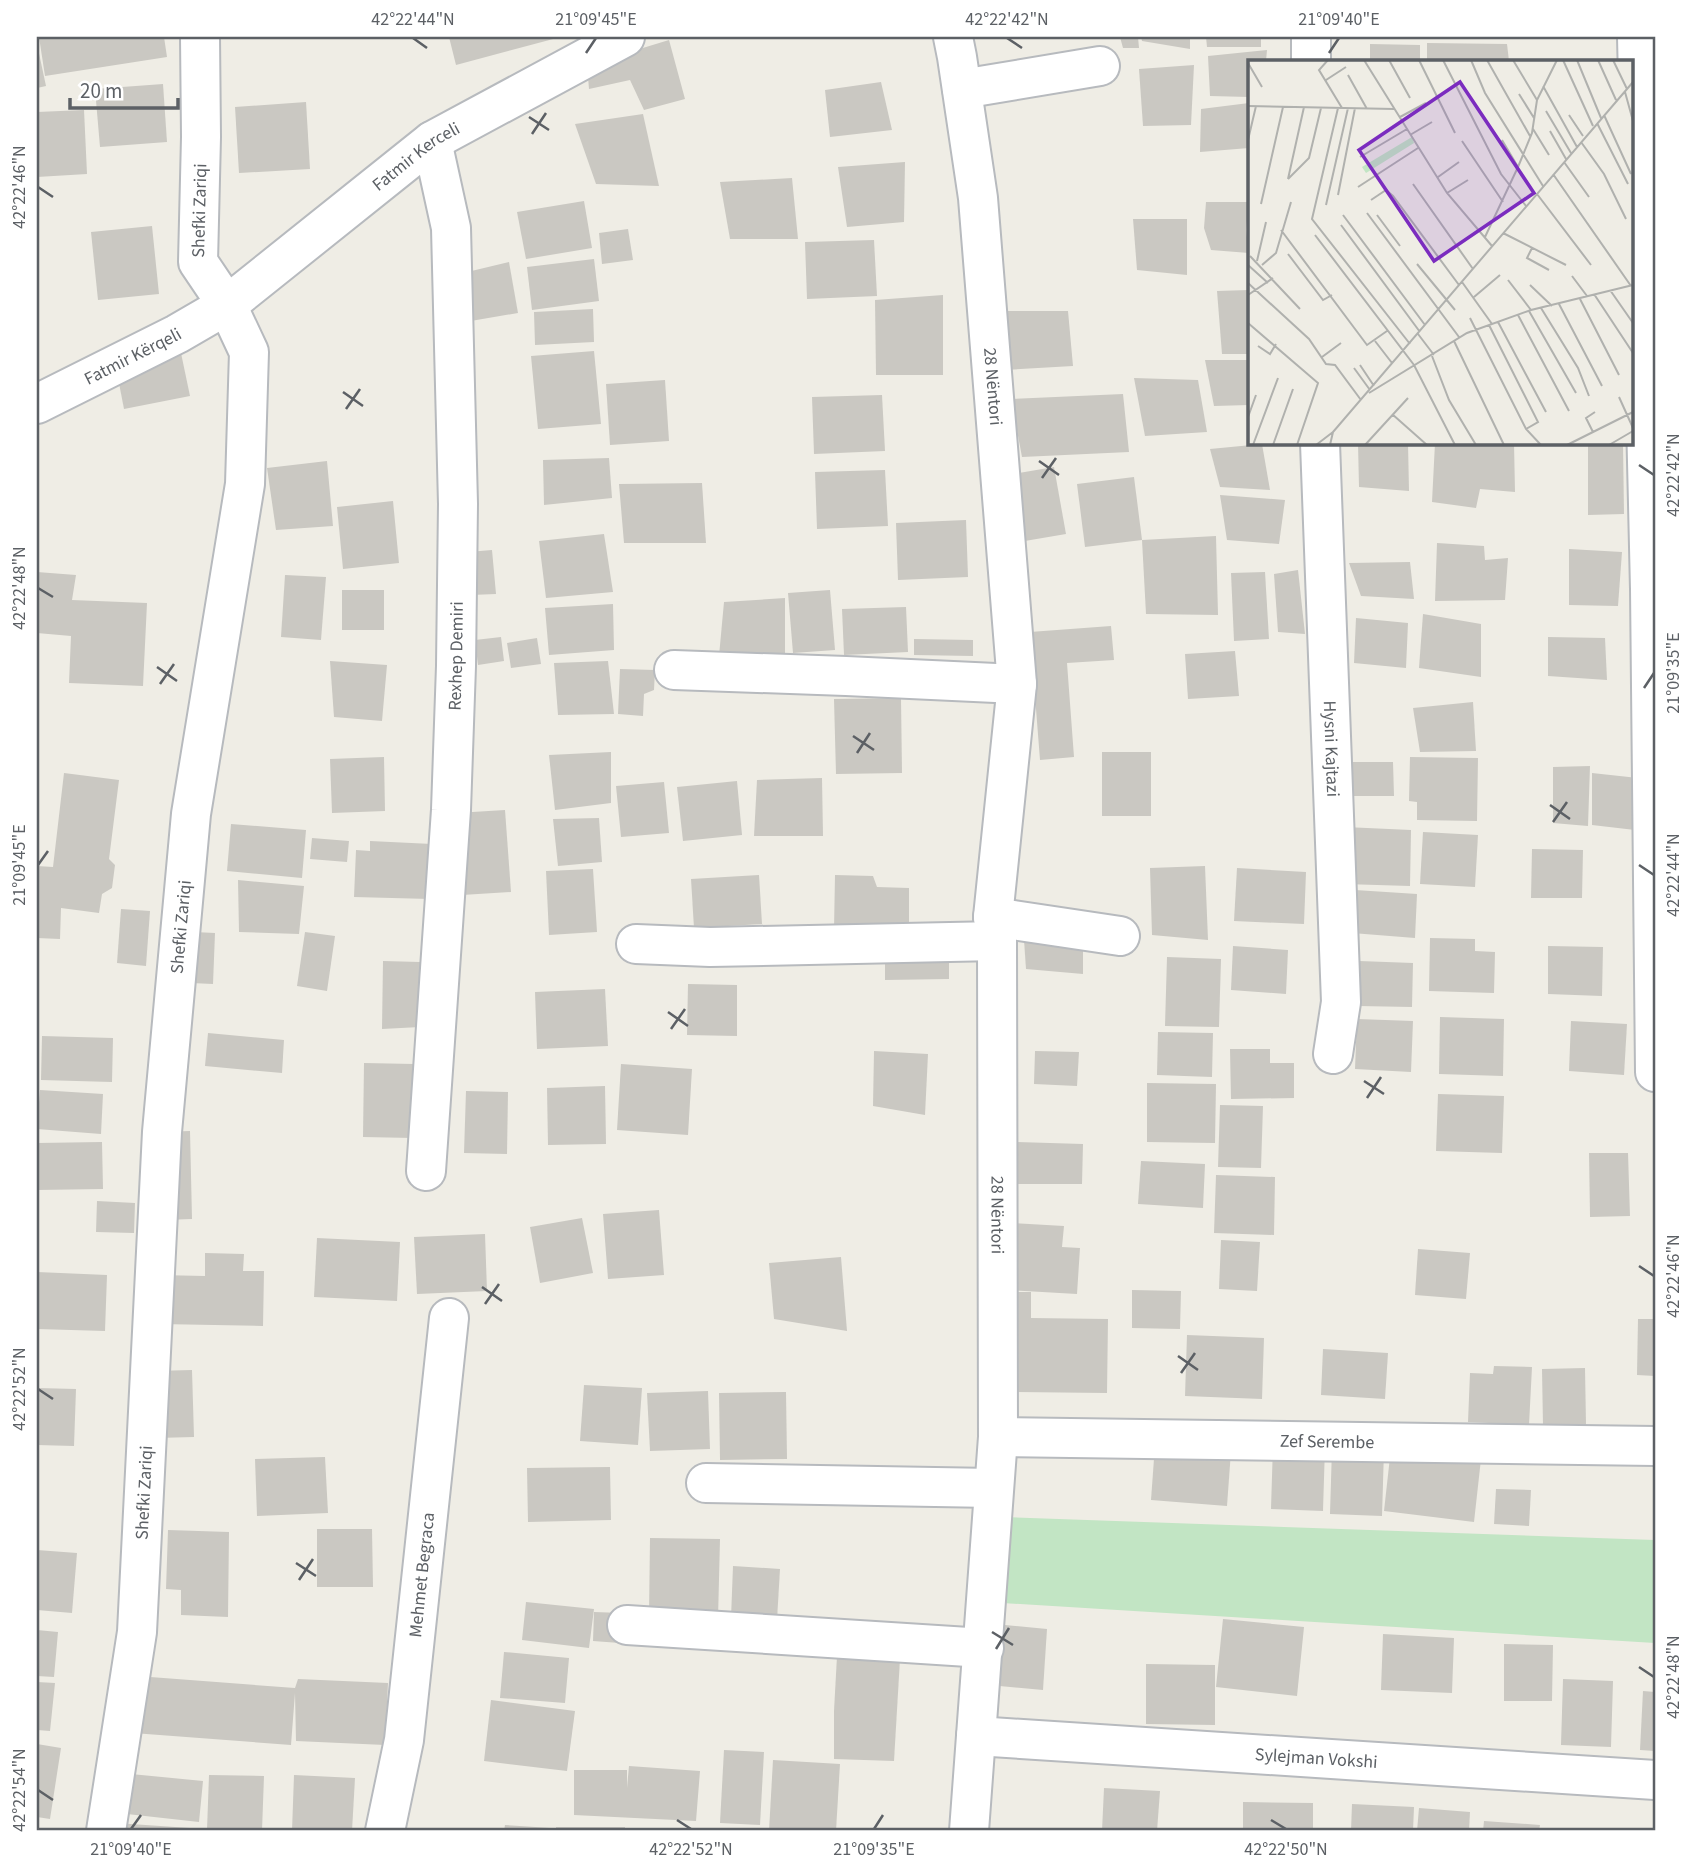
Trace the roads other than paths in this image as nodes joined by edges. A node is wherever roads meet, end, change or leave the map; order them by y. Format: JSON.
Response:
{"nodes":[{"id":1,"x":200,"y":37,"type":"edge"},
{"id":2,"x":625,"y":37,"type":"edge"},
{"id":3,"x":953,"y":37,"type":"edge"},
{"id":4,"x":1311,"y":37,"type":"edge"},
{"id":5,"x":1637,"y":37,"type":"edge"},
{"id":6,"x":1311,"y":60,"type":"edge"},
{"id":7,"x":1100,"y":66,"type":"dead end"},
{"id":8,"x":962,"y":89,"type":"junction"},
{"id":9,"x":432,"y":141,"type":"junction"},
{"id":10,"x":227,"y":305,"type":"junction"},
{"id":11,"x":37,"y":404,"type":"edge"},
{"id":12,"x":1320,"y":444,"type":"edge"},
{"id":13,"x":674,"y":670,"type":"dead end"},
{"id":14,"x":1017,"y":684,"type":"junction"},
{"id":15,"x":995,"y":929,"type":"junction"},
{"id":16,"x":1120,"y":936,"type":"dead end"},
{"id":17,"x":636,"y":944,"type":"dead end"},
{"id":18,"x":1333,"y":1054,"type":"dead end"},
{"id":19,"x":1655,"y":1071,"type":"edge"},
{"id":20,"x":426,"y":1171,"type":"dead end"},
{"id":21,"x":449,"y":1318,"type":"dead end"},
{"id":22,"x":998,"y":1437,"type":"junction"},
{"id":23,"x":1655,"y":1446,"type":"edge"},
{"id":24,"x":706,"y":1483,"type":"dead end"},
{"id":25,"x":993,"y":1488,"type":"junction"},
{"id":26,"x":627,"y":1625,"type":"dead end"},
{"id":27,"x":984,"y":1648,"type":"junction"},
{"id":28,"x":976,"y":1737,"type":"junction"},
{"id":29,"x":1655,"y":1780,"type":"edge"},
{"id":30,"x":106,"y":1831,"type":"edge"},
{"id":31,"x":385,"y":1831,"type":"edge"},
{"id":32,"x":970,"y":1831,"type":"edge"}],
"edges":[{"from":1,"to":10,"type":"street","name":"Shefki Zariqi"},
{"from":2,"to":9,"type":"street","name":"Fatmir Kerceli"},
{"from":3,"to":8,"type":"street","name":"28 Nëntori"},
{"from":4,"to":6,"type":"street"},
{"from":5,"to":19,"type":"street"},
{"from":7,"to":8,"type":"street"},
{"from":8,"to":14,"type":"street","name":"28 Nëntori"},
{"from":9,"to":10,"type":"street","name":"Fatmir Kerceli"},
{"from":9,"to":20,"type":"street","name":"Rexhep Demiri"},
{"from":10,"to":11,"type":"street","name":"Fatmir Kërqeli"},
{"from":10,"to":30,"type":"street","name":"Shefki Zariqi"},
{"from":12,"to":18,"type":"street","name":"Hysni Kajtazi"},
{"from":13,"to":14,"type":"street"},
{"from":14,"to":15,"type":"street","name":"28 Nëntori"},
{"from":15,"to":16,"type":"street"},
{"from":15,"to":17,"type":"street"},
{"from":15,"to":22,"type":"street","name":"28 Nëntori"},
{"from":21,"to":31,"type":"street","name":"Mehmet Begraca"},
{"from":22,"to":23,"type":"street","name":"Zef Serembe"},
{"from":22,"to":25,"type":"street","name":"28 Nëntori"},
{"from":24,"to":25,"type":"street"},
{"from":25,"to":27,"type":"street","name":"28 Nëntori"},
{"from":26,"to":27,"type":"street"},
{"from":27,"to":28,"type":"street","name":"28 Nëntori"},
{"from":28,"to":29,"type":"street","name":"Sylejman Vokshi"},
{"from":28,"to":32,"type":"street","name":"28 Nëntori"}]}
